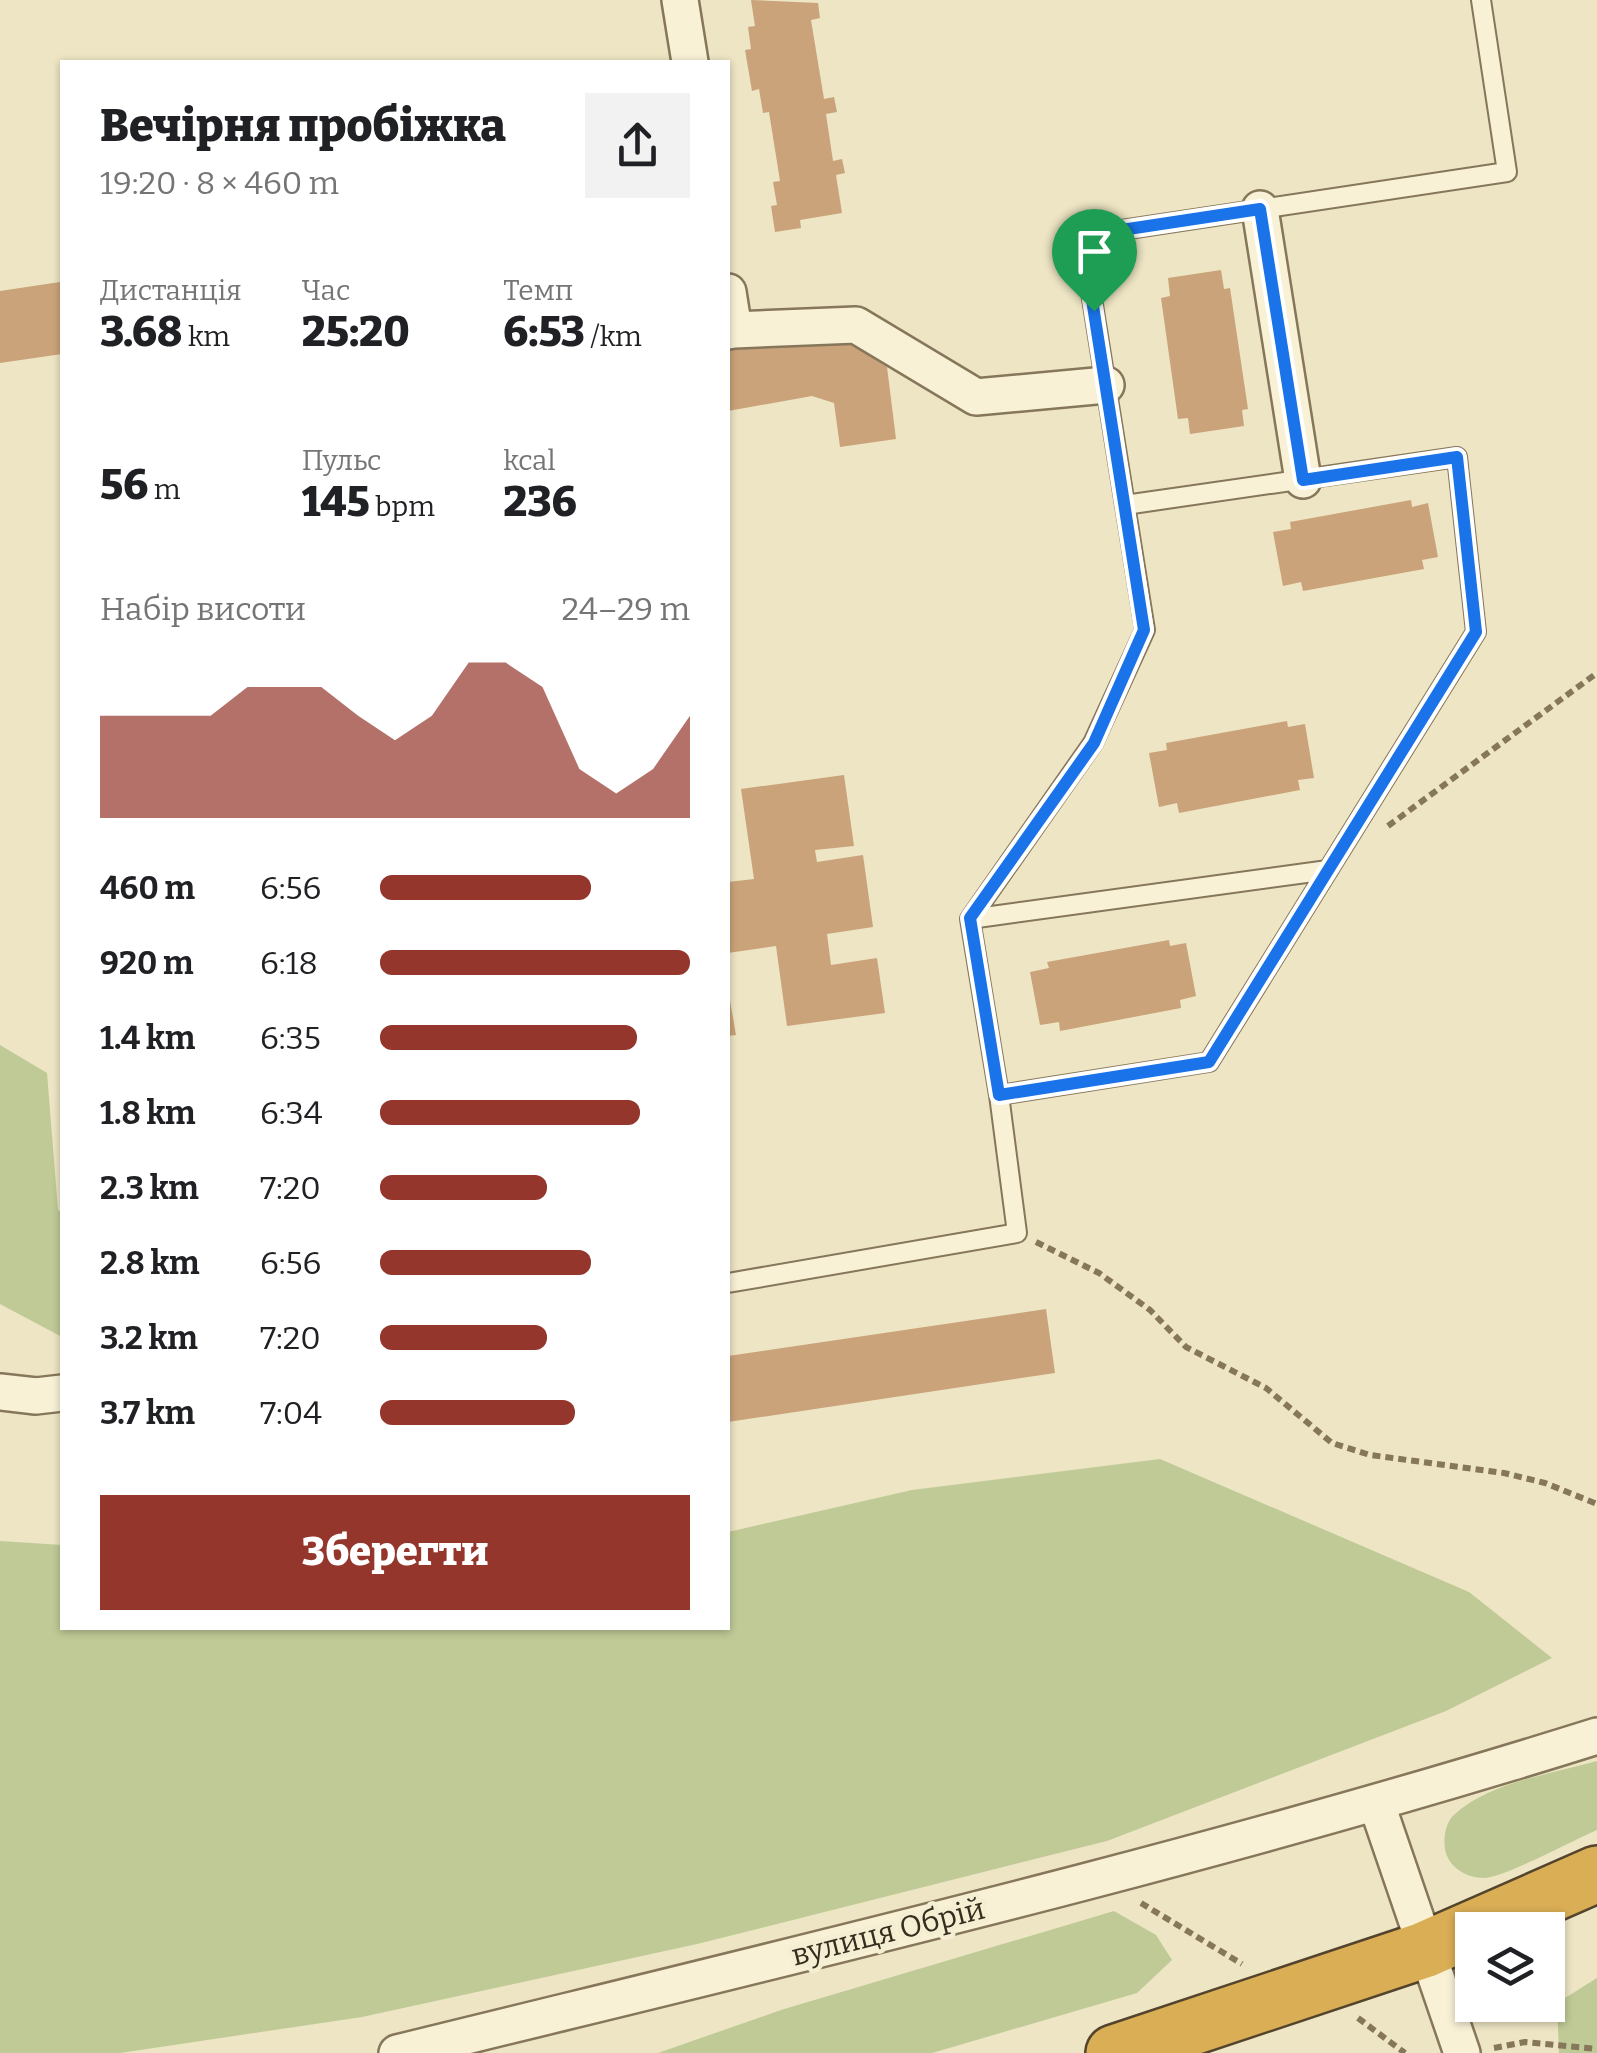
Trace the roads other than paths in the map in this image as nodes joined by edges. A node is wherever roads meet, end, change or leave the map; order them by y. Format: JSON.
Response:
{"nodes":[{"id":1,"x":680,"y":0,"type":"edge"},
{"id":2,"x":1480,"y":0,"type":"edge"},
{"id":3,"x":690,"y":60,"type":"edge"},
{"id":4,"x":1260,"y":209,"type":"junction"},
{"id":5,"x":730,"y":331,"type":"edge"},
{"id":6,"x":1106,"y":385,"type":"junction"},
{"id":7,"x":1303,"y":480,"type":"junction"},
{"id":8,"x":1125,"y":506,"type":"junction"},
{"id":9,"x":1328,"y":870,"type":"junction"},
{"id":10,"x":970,"y":918,"type":"junction"},
{"id":11,"x":999,"y":1095,"type":"junction"},
{"id":12,"x":730,"y":1283,"type":"edge"},
{"id":13,"x":0,"y":1392,"type":"edge"},
{"id":14,"x":60,"y":1392,"type":"edge"},
{"id":15,"x":1597,"y":1736,"type":"edge"},
{"id":16,"x":1378,"y":1805,"type":"junction"},
{"id":17,"x":1597,"y":1874,"type":"edge"},
{"id":18,"x":1424,"y":1950,"type":"junction"},
{"id":19,"x":1476,"y":2051,"type":"edge"},
{"id":20,"x":397,"y":2053,"type":"edge"},
{"id":21,"x":1114,"y":2053,"type":"edge"}],
"edges":[{"from":1,"to":3,"type":"street"},
{"from":2,"to":4,"type":"lane"},
{"from":4,"to":6,"type":"lane"},
{"from":4,"to":7,"type":"street"},
{"from":5,"to":6,"type":"street"},
{"from":6,"to":8,"type":"lane"},
{"from":7,"to":8,"type":"lane"},
{"from":7,"to":9,"type":"lane"},
{"from":8,"to":10,"type":"lane"},
{"from":9,"to":10,"type":"lane"},
{"from":9,"to":11,"type":"lane"},
{"from":10,"to":11,"type":"lane"},
{"from":11,"to":12,"type":"lane"},
{"from":13,"to":14,"type":"street"},
{"from":15,"to":16,"type":"street","name":"вулиця Обрій"},
{"from":16,"to":18,"type":"street"},
{"from":16,"to":20,"type":"street","name":"вулиця Обрій"},
{"from":17,"to":18,"type":"highway"},
{"from":18,"to":19,"type":"street"},
{"from":18,"to":21,"type":"highway"}]}
